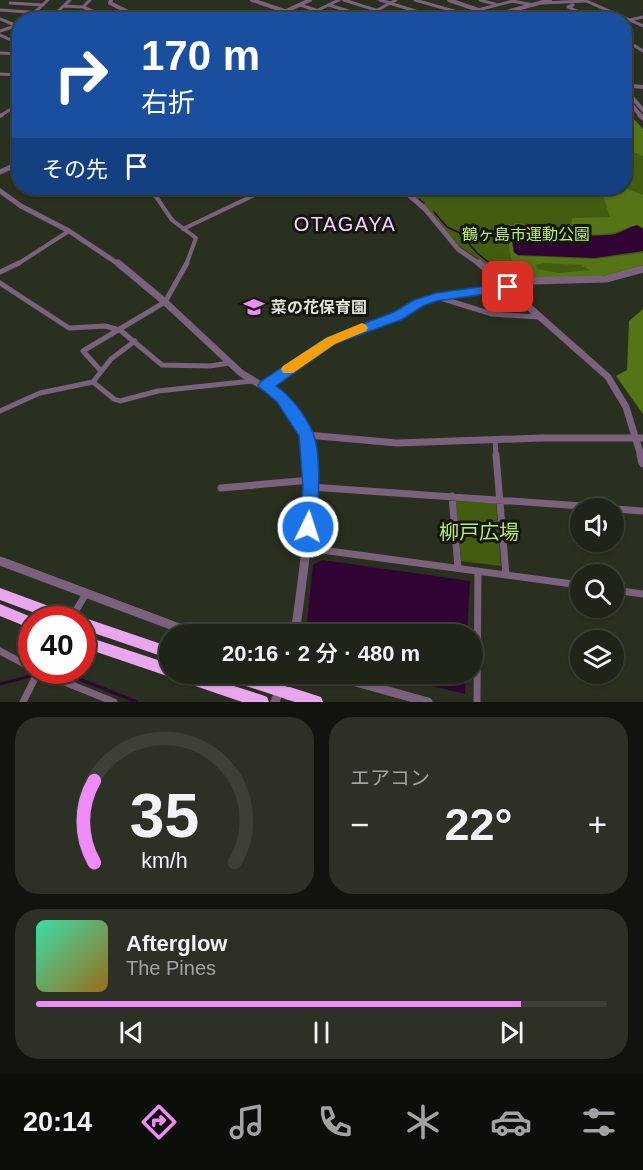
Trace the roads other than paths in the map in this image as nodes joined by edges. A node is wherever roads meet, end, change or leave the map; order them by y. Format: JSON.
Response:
{"nodes":[{"id":1,"x":16,"y":0,"type":"edge"},
{"id":2,"x":48,"y":0,"type":"edge"},
{"id":3,"x":70,"y":0,"type":"edge"},
{"id":4,"x":90,"y":0,"type":"edge"},
{"id":5,"x":111,"y":0,"type":"edge"},
{"id":6,"x":252,"y":0,"type":"edge"},
{"id":7,"x":310,"y":0,"type":"edge"},
{"id":8,"x":342,"y":0,"type":"edge"},
{"id":9,"x":380,"y":0,"type":"edge"},
{"id":10,"x":396,"y":0,"type":"edge"},
{"id":11,"x":415,"y":0,"type":"edge"},
{"id":12,"x":449,"y":0,"type":"edge"},
{"id":13,"x":480,"y":0,"type":"edge"},
{"id":14,"x":507,"y":0,"type":"edge"},
{"id":15,"x":550,"y":0,"type":"edge"},
{"id":16,"x":586,"y":0,"type":"edge"},
{"id":17,"x":513,"y":1,"type":"edge"},
{"id":18,"x":571,"y":2,"type":"junction"},
{"id":19,"x":10,"y":3,"type":"junction"},
{"id":20,"x":390,"y":3,"type":"junction"},
{"id":21,"x":542,"y":3,"type":"junction"},
{"id":22,"x":534,"y":4,"type":"junction"},
{"id":23,"x":43,"y":5,"type":"junction"},
{"id":24,"x":300,"y":5,"type":"junction"},
{"id":25,"x":329,"y":5,"type":"junction"},
{"id":26,"x":497,"y":5,"type":"junction"},
{"id":27,"x":64,"y":6,"type":"junction"},
{"id":28,"x":82,"y":7,"type":"junction"},
{"id":29,"x":0,"y":8,"type":"edge"},
{"id":30,"x":480,"y":9,"type":"junction"},
{"id":31,"x":318,"y":10,"type":"junction"},
{"id":32,"x":377,"y":10,"type":"junction"},
{"id":33,"x":512,"y":10,"type":"junction"},
{"id":34,"x":18,"y":11,"type":"joint"},
{"id":35,"x":92,"y":11,"type":"edge"},
{"id":36,"x":122,"y":11,"type":"edge"},
{"id":37,"x":286,"y":11,"type":"joint"},
{"id":38,"x":606,"y":11,"type":"joint"},
{"id":39,"x":34,"y":12,"type":"joint"},
{"id":40,"x":57,"y":12,"type":"edge"},
{"id":41,"x":324,"y":12,"type":"edge"},
{"id":42,"x":353,"y":12,"type":"edge"},
{"id":43,"x":373,"y":12,"type":"edge"},
{"id":44,"x":383,"y":12,"type":"edge"},
{"id":45,"x":418,"y":12,"type":"edge"},
{"id":46,"x":455,"y":12,"type":"edge"},
{"id":47,"x":469,"y":12,"type":"edge"},
{"id":48,"x":486,"y":12,"type":"edge"},
{"id":49,"x":504,"y":12,"type":"edge"},
{"id":50,"x":515,"y":12,"type":"edge"},
{"id":51,"x":579,"y":12,"type":"edge"},
{"id":52,"x":602,"y":12,"type":"edge"},
{"id":53,"x":12,"y":16,"type":"edge"},
{"id":54,"x":0,"y":19,"type":"edge"},
{"id":55,"x":5,"y":21,"type":"junction"},
{"id":56,"x":12,"y":23,"type":"edge"},
{"id":57,"x":632,"y":96,"type":"edge"},
{"id":58,"x":632,"y":105,"type":"edge"},
{"id":59,"x":643,"y":110,"type":"edge"},
{"id":60,"x":643,"y":118,"type":"edge"},
{"id":61,"x":0,"y":191,"type":"edge"},
{"id":62,"x":154,"y":195,"type":"edge"},
{"id":63,"x":254,"y":195,"type":"edge"},
{"id":64,"x":409,"y":195,"type":"edge"},
{"id":65,"x":183,"y":229,"type":"junction"},
{"id":66,"x":69,"y":231,"type":"junction"},
{"id":67,"x":643,"y":269,"type":"edge"},
{"id":68,"x":0,"y":272,"type":"edge"},
{"id":69,"x":0,"y":283,"type":"edge"},
{"id":70,"x":508,"y":287,"type":"junction"},
{"id":71,"x":436,"y":297,"type":"junction"},
{"id":72,"x":165,"y":302,"type":"junction"},
{"id":73,"x":541,"y":317,"type":"junction"},
{"id":74,"x":120,"y":330,"type":"junction"},
{"id":75,"x":135,"y":341,"type":"junction"},
{"id":76,"x":229,"y":363,"type":"junction"},
{"id":77,"x":101,"y":371,"type":"junction"},
{"id":78,"x":252,"y":381,"type":"junction"},
{"id":79,"x":93,"y":382,"type":"junction"},
{"id":80,"x":265,"y":386,"type":"junction"},
{"id":81,"x":0,"y":411,"type":"edge"},
{"id":82,"x":306,"y":435,"type":"junction"},
{"id":83,"x":640,"y":438,"type":"edge"},
{"id":84,"x":495,"y":439,"type":"junction"},
{"id":85,"x":643,"y":463,"type":"edge"},
{"id":86,"x":311,"y":484,"type":"junction"},
{"id":87,"x":221,"y":488,"type":"dead end"},
{"id":88,"x":452,"y":496,"type":"junction"},
{"id":89,"x":500,"y":500,"type":"junction"},
{"id":90,"x":570,"y":506,"type":"edge"},
{"id":91,"x":624,"y":510,"type":"edge"},
{"id":92,"x":643,"y":511,"type":"edge"},
{"id":93,"x":307,"y":548,"type":"junction"},
{"id":94,"x":0,"y":561,"type":"edge"},
{"id":95,"x":458,"y":568,"type":"junction"},
{"id":96,"x":478,"y":570,"type":"junction"},
{"id":97,"x":506,"y":574,"type":"junction"},
{"id":98,"x":570,"y":584,"type":"edge"},
{"id":99,"x":624,"y":591,"type":"edge"},
{"id":100,"x":0,"y":594,"type":"edge"},
{"id":101,"x":86,"y":594,"type":"junction"},
{"id":102,"x":643,"y":594,"type":"edge"},
{"id":103,"x":34,"y":606,"type":"edge"},
{"id":104,"x":77,"y":606,"type":"edge"},
{"id":105,"x":0,"y":610,"type":"edge"},
{"id":106,"x":18,"y":617,"type":"edge"},
{"id":107,"x":168,"y":624,"type":"edge"},
{"id":108,"x":296,"y":624,"type":"edge"},
{"id":109,"x":96,"y":628,"type":"edge"},
{"id":110,"x":96,"y":646,"type":"edge"},
{"id":111,"x":159,"y":649,"type":"edge"},
{"id":112,"x":0,"y":651,"type":"edge"},
{"id":113,"x":18,"y":660,"type":"edge"},
{"id":114,"x":159,"y":667,"type":"edge"},
{"id":115,"x":30,"y":684,"type":"edge"},
{"id":116,"x":70,"y":684,"type":"edge"},
{"id":117,"x":208,"y":684,"type":"edge"},
{"id":118,"x":260,"y":684,"type":"edge"},
{"id":119,"x":281,"y":684,"type":"edge"},
{"id":120,"x":363,"y":684,"type":"edge"},
{"id":121,"x":23,"y":702,"type":"edge"},
{"id":122,"x":114,"y":702,"type":"edge"},
{"id":123,"x":262,"y":702,"type":"edge"},
{"id":124,"x":275,"y":702,"type":"edge"},
{"id":125,"x":316,"y":702,"type":"edge"},
{"id":126,"x":428,"y":702,"type":"edge"},
{"id":127,"x":477,"y":702,"type":"edge"}],
"edges":[{"from":1,"to":19,"type":"street"},
{"from":2,"to":23,"type":"street"},
{"from":3,"to":27,"type":"street"},
{"from":4,"to":28,"type":"street"},
{"from":5,"to":36,"type":"street"},
{"from":6,"to":37,"type":"street"},
{"from":7,"to":24,"type":"street"},
{"from":8,"to":25,"type":"street"},
{"from":8,"to":32,"type":"street"},
{"from":9,"to":20,"type":"street"},
{"from":10,"to":20,"type":"street"},
{"from":11,"to":46,"type":"street"},
{"from":12,"to":30,"type":"street"},
{"from":13,"to":26,"type":"street"},
{"from":14,"to":17,"type":"street"},
{"from":15,"to":21,"type":"street"},
{"from":16,"to":18,"type":"street"},
{"from":16,"to":38,"type":"street"},
{"from":17,"to":22,"type":"street"},
{"from":17,"to":26,"type":"street"},
{"from":18,"to":21,"type":"street"},
{"from":18,"to":51,"type":"street"},
{"from":19,"to":23,"type":"street"},
{"from":19,"to":29,"type":"street"},
{"from":20,"to":32,"type":"street"},
{"from":20,"to":45,"type":"street"},
{"from":21,"to":22,"type":"street"},
{"from":22,"to":33,"type":"street"},
{"from":23,"to":39,"type":"street"},
{"from":24,"to":31,"type":"street"},
{"from":24,"to":37,"type":"street"},
{"from":25,"to":31,"type":"street"},
{"from":25,"to":42,"type":"street"},
{"from":26,"to":30,"type":"street"},
{"from":27,"to":28,"type":"street"},
{"from":27,"to":40,"type":"street"},
{"from":28,"to":35,"type":"street"},
{"from":29,"to":34,"type":"street"},
{"from":30,"to":47,"type":"street"},
{"from":30,"to":48,"type":"street"},
{"from":31,"to":41,"type":"street"},
{"from":32,"to":43,"type":"street"},
{"from":32,"to":44,"type":"street"},
{"from":33,"to":49,"type":"street"},
{"from":33,"to":50,"type":"street"},
{"from":34,"to":39,"type":"street"},
{"from":38,"to":52,"type":"street"},
{"from":53,"to":55,"type":"street"},
{"from":54,"to":55,"type":"street"},
{"from":55,"to":56,"type":"street"},
{"from":57,"to":59,"type":"street"},
{"from":58,"to":60,"type":"street"},
{"from":61,"to":66,"type":"street"},
{"from":62,"to":65,"type":"street"},
{"from":63,"to":65,"type":"street"},
{"from":64,"to":70,"type":"street"},
{"from":65,"to":72,"type":"street"},
{"from":66,"to":68,"type":"street"},
{"from":66,"to":72,"type":"street"},
{"from":67,"to":70,"type":"street"},
{"from":69,"to":74,"type":"street"},
{"from":70,"to":71,"type":"street"},
{"from":70,"to":73,"type":"street"},
{"from":71,"to":73,"type":"street"},
{"from":71,"to":80,"type":"street"},
{"from":72,"to":74,"type":"street"},
{"from":72,"to":76,"type":"street"},
{"from":73,"to":83,"type":"street"},
{"from":74,"to":75,"type":"street"},
{"from":74,"to":77,"type":"street"},
{"from":75,"to":76,"type":"street"},
{"from":75,"to":77,"type":"street"},
{"from":76,"to":78,"type":"street"},
{"from":77,"to":79,"type":"street"},
{"from":78,"to":79,"type":"street"},
{"from":78,"to":80,"type":"street"},
{"from":79,"to":81,"type":"street"},
{"from":80,"to":82,"type":"street"},
{"from":82,"to":84,"type":"street"},
{"from":82,"to":86,"type":"street"},
{"from":83,"to":84,"type":"street"},
{"from":83,"to":85,"type":"street"},
{"from":84,"to":89,"type":"street"},
{"from":86,"to":87,"type":"street"},
{"from":86,"to":88,"type":"street"},
{"from":86,"to":93,"type":"street"},
{"from":88,"to":89,"type":"street"},
{"from":88,"to":95,"type":"street"},
{"from":89,"to":90,"type":"street"},
{"from":89,"to":97,"type":"street"},
{"from":91,"to":92,"type":"street"},
{"from":93,"to":95,"type":"street"},
{"from":93,"to":108,"type":"street"},
{"from":94,"to":101,"type":"street"},
{"from":95,"to":96,"type":"street"},
{"from":96,"to":97,"type":"street"},
{"from":96,"to":127,"type":"street"},
{"from":97,"to":98,"type":"street"},
{"from":99,"to":102,"type":"street"},
{"from":100,"to":103,"type":"highway"},
{"from":101,"to":104,"type":"street"},
{"from":101,"to":107,"type":"street"},
{"from":105,"to":106,"type":"highway"},
{"from":109,"to":111,"type":"highway"},
{"from":110,"to":114,"type":"highway"},
{"from":112,"to":113,"type":"street"},
{"from":115,"to":121,"type":"street"},
{"from":116,"to":122,"type":"street"},
{"from":117,"to":123,"type":"highway"},
{"from":118,"to":125,"type":"highway","bridge":true},
{"from":119,"to":124,"type":"street"},
{"from":120,"to":126,"type":"street"}]}
